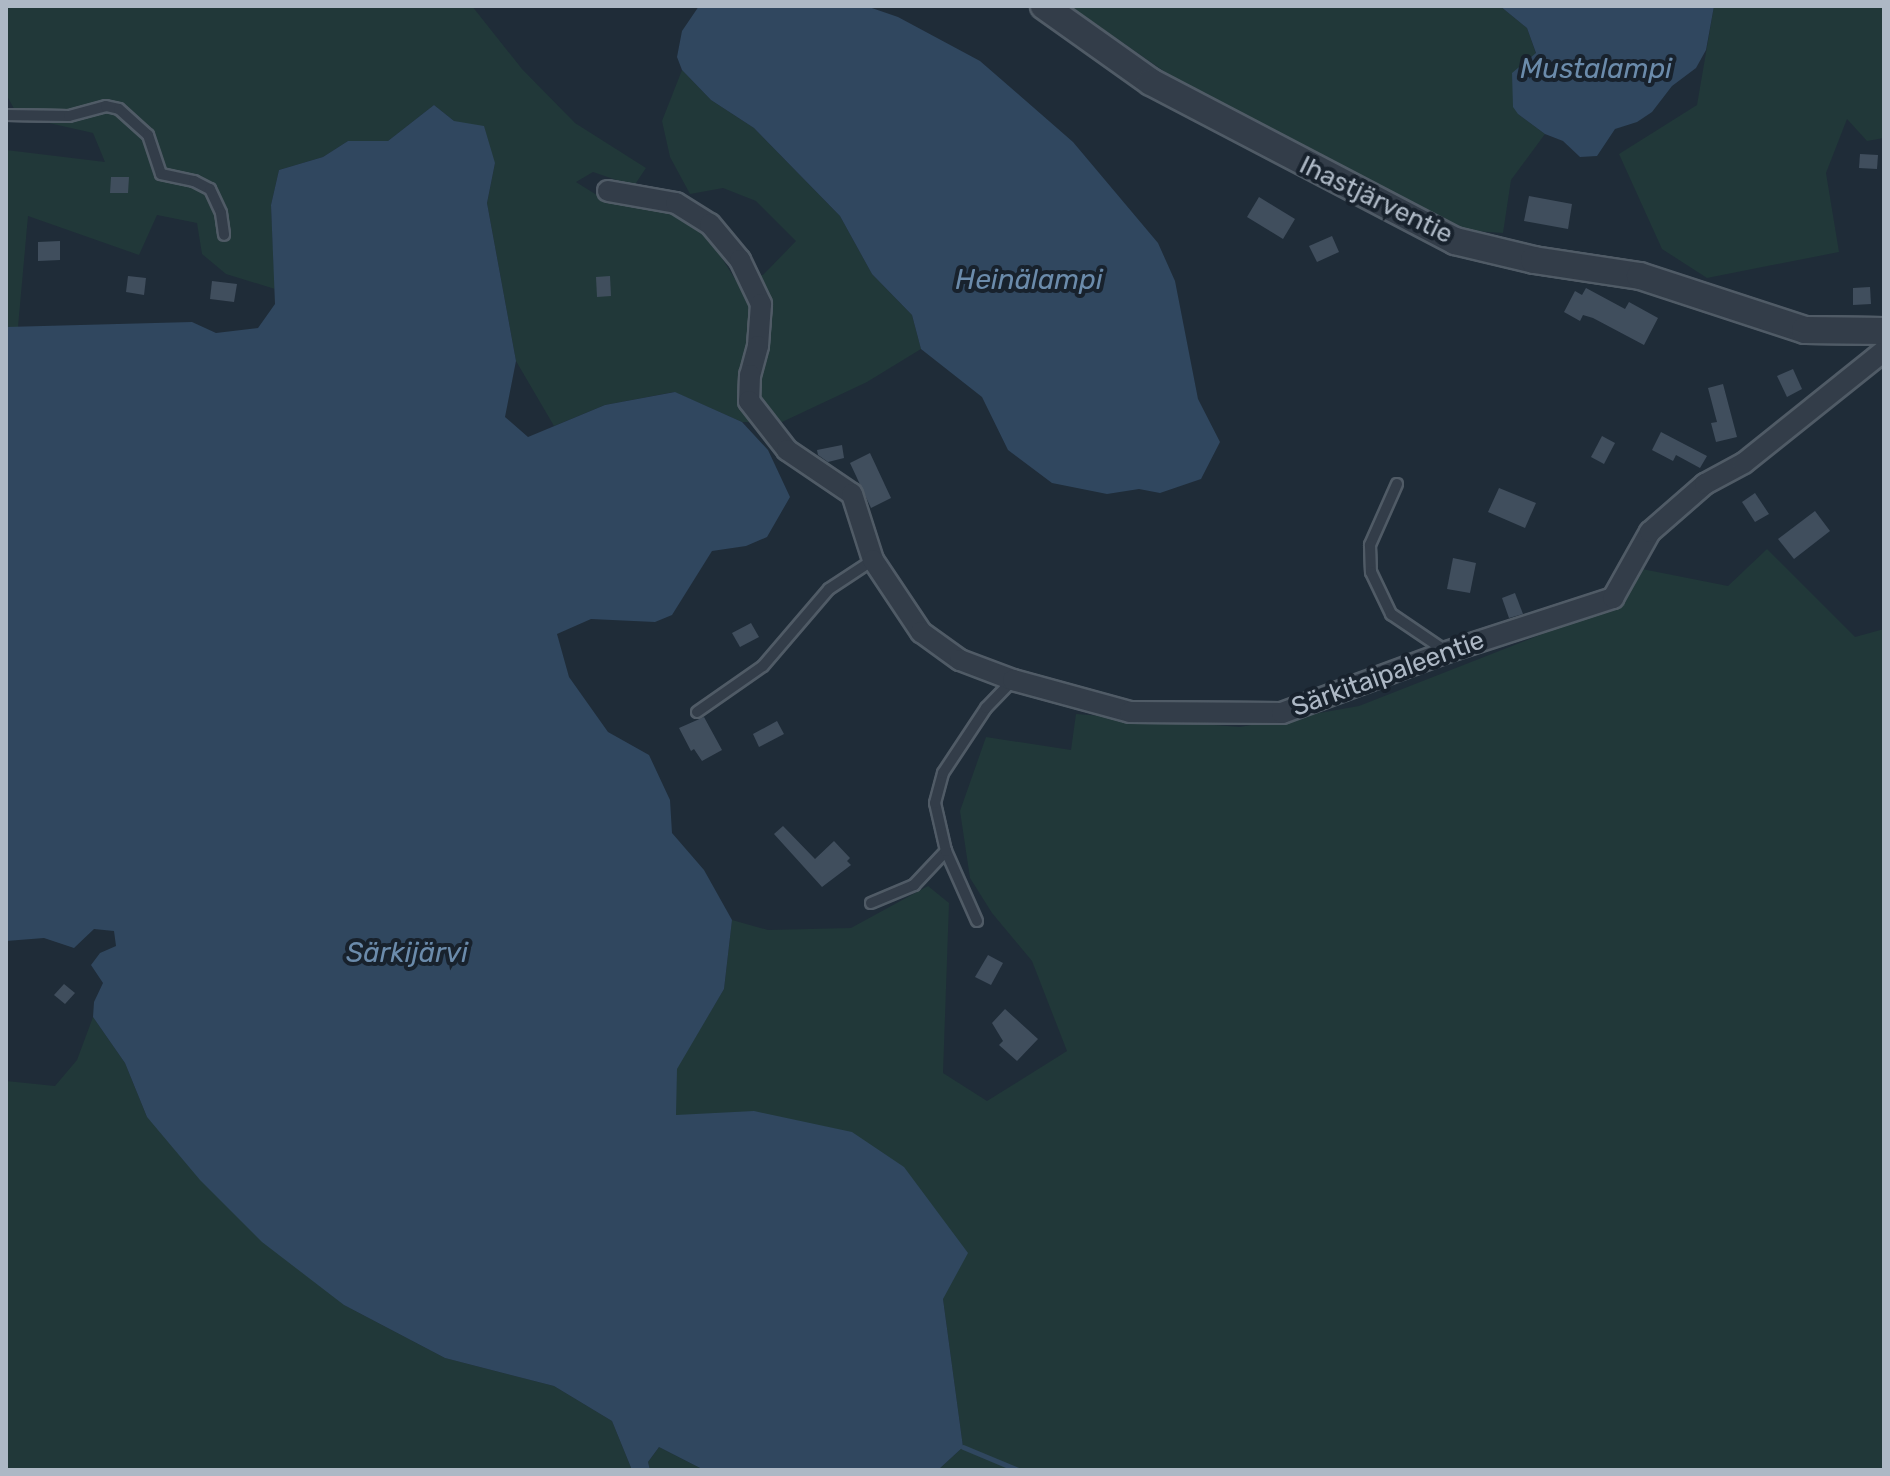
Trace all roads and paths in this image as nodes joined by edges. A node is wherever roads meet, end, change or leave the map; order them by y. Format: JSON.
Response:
{"nodes":[{"id":1,"x":1044,"y":6,"type":"edge"},
{"id":2,"x":6,"y":115,"type":"edge"},
{"id":3,"x":608,"y":191,"type":"dead end"},
{"id":4,"x":224,"y":235,"type":"dead end"},
{"id":5,"x":1884,"y":331,"type":"edge"},
{"id":6,"x":1884,"y":351,"type":"edge"},
{"id":7,"x":1397,"y":484,"type":"dead end"},
{"id":8,"x":873,"y":560,"type":"junction"},
{"id":9,"x":1447,"y":652,"type":"junction"},
{"id":10,"x":1013,"y":680,"type":"junction"},
{"id":11,"x":697,"y":712,"type":"dead end"},
{"id":12,"x":946,"y":851,"type":"junction"},
{"id":13,"x":871,"y":903,"type":"dead end"},
{"id":14,"x":977,"y":921,"type":"dead end"}],
"edges":[{"from":1,"to":5,"type":"street","name":"Ihastjärventie"},
{"from":2,"to":4,"type":"lane"},
{"from":3,"to":8,"type":"street","name":"Särkitaipaleentie"},
{"from":6,"to":9,"type":"street","name":"Särkitaipaleentie"},
{"from":7,"to":9,"type":"lane"},
{"from":8,"to":10,"type":"street","name":"Särkitaipaleentie"},
{"from":8,"to":11,"type":"lane"},
{"from":9,"to":10,"type":"street","name":"Särkitaipaleentie"},
{"from":10,"to":12,"type":"lane"},
{"from":12,"to":13,"type":"lane"},
{"from":12,"to":14,"type":"lane"}]}
